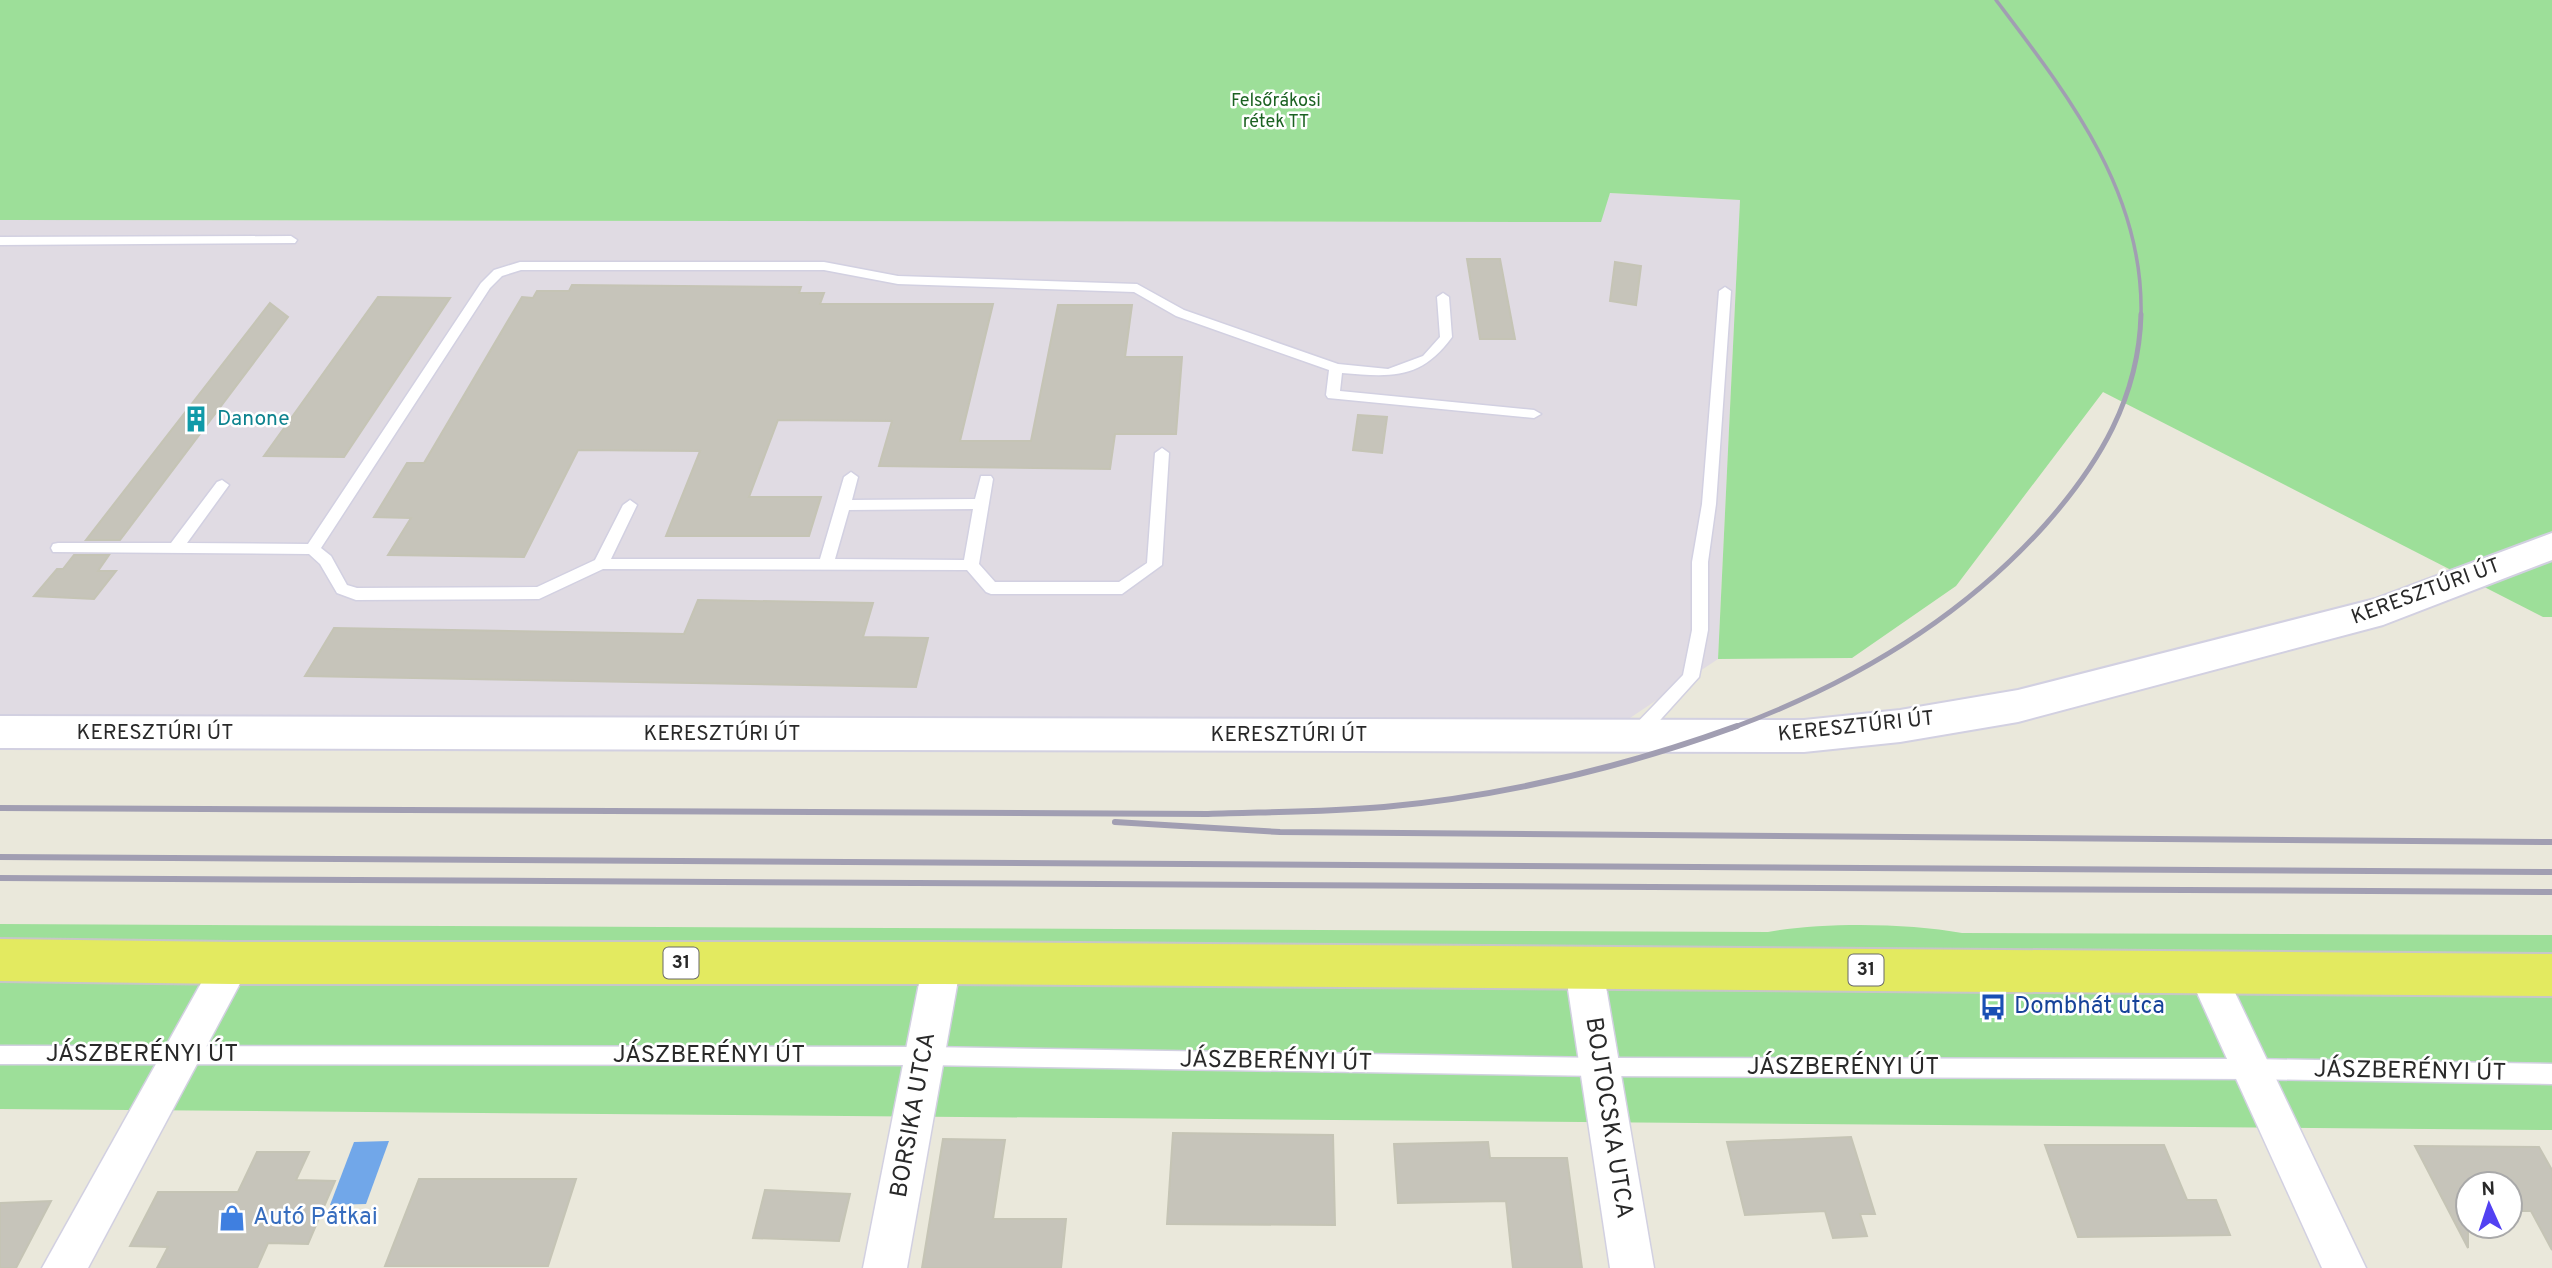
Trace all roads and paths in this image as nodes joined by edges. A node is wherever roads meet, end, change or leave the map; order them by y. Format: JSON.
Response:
{"nodes":[{"id":1,"x":290,"y":240,"type":"dead end"},
{"id":2,"x":0,"y":241,"type":"edge"},
{"id":3,"x":1725,"y":291,"type":"dead end"},
{"id":4,"x":1443,"y":297,"type":"dead end"},
{"id":5,"x":1336,"y":368,"type":"junction"},
{"id":6,"x":1534,"y":414,"type":"dead end"},
{"id":7,"x":1162,"y":453,"type":"dead end"},
{"id":8,"x":851,"y":477,"type":"dead end"},
{"id":9,"x":986,"y":479,"type":"dead end"},
{"id":10,"x":222,"y":485,"type":"dead end"},
{"id":11,"x":981,"y":504,"type":"junction"},
{"id":12,"x":630,"y":505,"type":"dead end"},
{"id":13,"x":843,"y":505,"type":"junction"},
{"id":14,"x":2552,"y":546,"type":"edge"},
{"id":15,"x":58,"y":548,"type":"dead end"},
{"id":16,"x":175,"y":548,"type":"junction"},
{"id":17,"x":312,"y":549,"type":"junction"},
{"id":18,"x":601,"y":564,"type":"junction"},
{"id":19,"x":826,"y":564,"type":"junction"},
{"id":20,"x":971,"y":565,"type":"junction"},
{"id":21,"x":0,"y":732,"type":"edge"},
{"id":22,"x":1636,"y":736,"type":"junction"},
{"id":23,"x":0,"y":960,"type":"edge"},
{"id":24,"x":942,"y":962,"type":"junction"},
{"id":25,"x":232,"y":963,"type":"junction"},
{"id":26,"x":1584,"y":969,"type":"junction"},
{"id":27,"x":2207,"y":973,"type":"junction"},
{"id":28,"x":2552,"y":975,"type":"edge"},
{"id":29,"x":181,"y":1054,"type":"junction"},
{"id":30,"x":0,"y":1055,"type":"edge"},
{"id":31,"x":925,"y":1056,"type":"junction"},
{"id":32,"x":1600,"y":1067,"type":"junction"},
{"id":33,"x":2250,"y":1069,"type":"junction"},
{"id":34,"x":2552,"y":1074,"type":"edge"},
{"id":35,"x":64,"y":1268,"type":"edge"},
{"id":36,"x":885,"y":1268,"type":"edge"},
{"id":37,"x":1632,"y":1268,"type":"edge"},
{"id":38,"x":2344,"y":1268,"type":"edge"}],
"edges":[{"from":1,"to":2,"type":"lane"},
{"from":3,"to":22,"type":"lane"},
{"from":4,"to":5,"type":"lane"},
{"from":5,"to":6,"type":"lane"},
{"from":5,"to":17,"type":"lane"},
{"from":7,"to":20,"type":"lane"},
{"from":8,"to":13,"type":"lane"},
{"from":9,"to":11,"type":"lane"},
{"from":10,"to":16,"type":"lane"},
{"from":11,"to":13,"type":"lane"},
{"from":11,"to":20,"type":"lane"},
{"from":12,"to":18,"type":"lane"},
{"from":13,"to":19,"type":"lane"},
{"from":14,"to":22,"type":"main road","name":"KERESZTÚRI ÚT"},
{"from":15,"to":16,"type":"lane"},
{"from":16,"to":17,"type":"lane"},
{"from":17,"to":18,"type":"lane"},
{"from":18,"to":19,"type":"lane"},
{"from":19,"to":20,"type":"lane"},
{"from":21,"to":22,"type":"main road","name":"KERESZTÚRI ÚT"},
{"from":23,"to":25,"type":"main road","number":"31"},
{"from":24,"to":25,"type":"main road","number":"31"},
{"from":24,"to":26,"type":"main road","number":"31"},
{"from":24,"to":31,"type":"street","name":"BORSIKA UTCA"},
{"from":25,"to":29,"type":"street"},
{"from":26,"to":27,"type":"main road","number":"31"},
{"from":26,"to":32,"type":"street","name":"BOJTOCSKA UTCA"},
{"from":27,"to":28,"type":"main road","number":"31"},
{"from":27,"to":33,"type":"street"},
{"from":29,"to":30,"type":"lane","name":"JÁSZBERÉNYI ÚT"},
{"from":29,"to":31,"type":"lane","name":"JÁSZBERÉNYI ÚT"},
{"from":29,"to":35,"type":"street"},
{"from":31,"to":32,"type":"lane","name":"JÁSZBERÉNYI ÚT"},
{"from":31,"to":36,"type":"street","name":"BORSIKA UTCA"},
{"from":32,"to":33,"type":"lane","name":"JÁSZBERÉNYI ÚT"},
{"from":32,"to":37,"type":"street","name":"BOJTOCSKA UTCA"},
{"from":33,"to":34,"type":"lane","name":"JÁSZBERÉNYI ÚT"},
{"from":33,"to":38,"type":"street"}]}
